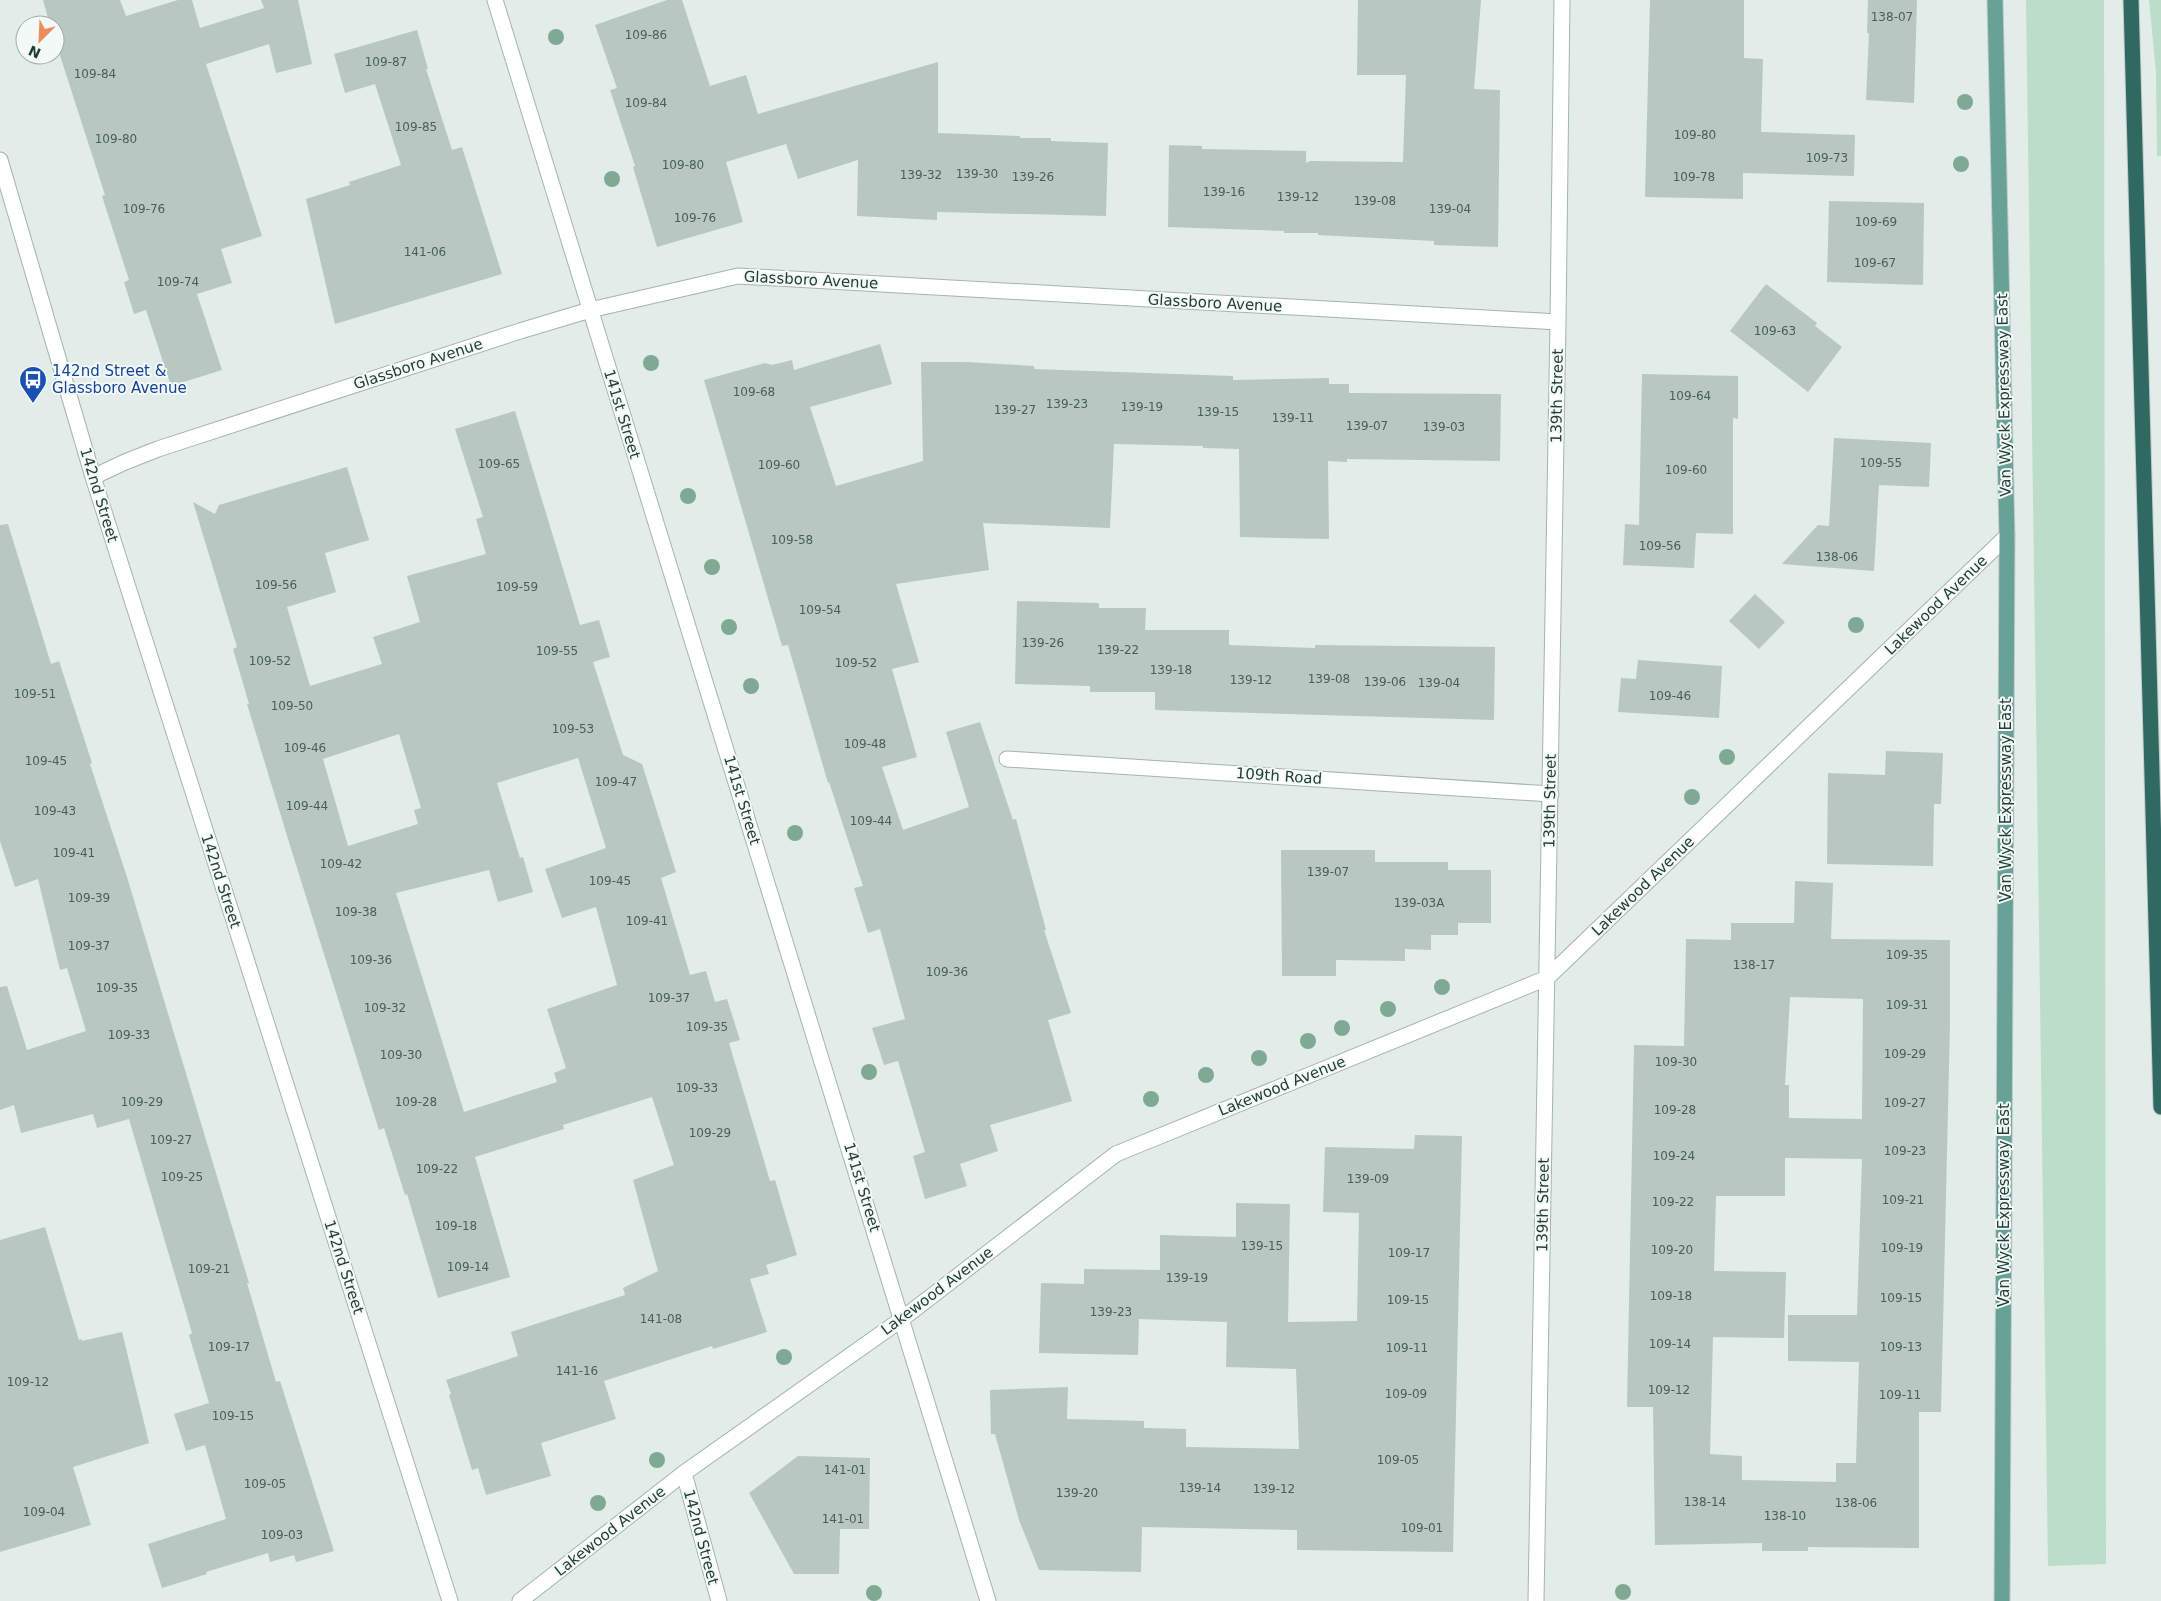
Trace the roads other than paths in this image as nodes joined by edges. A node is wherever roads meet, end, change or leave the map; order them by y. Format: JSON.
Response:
{"nodes":[{"id":1,"x":495,"y":0,"type":"edge"},
{"id":2,"x":1562,"y":0,"type":"edge"},
{"id":3,"x":1995,"y":0,"type":"edge"},
{"id":4,"x":2131,"y":0,"type":"edge"},
{"id":5,"x":0,"y":160,"type":"edge"},
{"id":6,"x":590,"y":310,"type":"junction"},
{"id":7,"x":1558,"y":322,"type":"junction"},
{"id":8,"x":93,"y":477,"type":"junction"},
{"id":9,"x":2007,"y":536,"type":"junction"},
{"id":10,"x":1007,"y":759,"type":"dead end"},
{"id":11,"x":1551,"y":794,"type":"junction"},
{"id":12,"x":1547,"y":978,"type":"junction"},
{"id":13,"x":2161,"y":1107,"type":"edge"},
{"id":14,"x":902,"y":1319,"type":"junction"},
{"id":15,"x":684,"y":1473,"type":"junction"},
{"id":16,"x":450,"y":1601,"type":"edge"},
{"id":17,"x":520,"y":1601,"type":"edge"},
{"id":18,"x":719,"y":1601,"type":"edge"},
{"id":19,"x":988,"y":1601,"type":"edge"},
{"id":20,"x":1536,"y":1601,"type":"edge"},
{"id":21,"x":2002,"y":1601,"type":"edge"}],
"edges":[{"from":1,"to":6,"type":"street","name":"141st Street"},
{"from":2,"to":7,"type":"street","name":"139th Street"},
{"from":3,"to":9,"type":"main road","name":"Van Wyck Expressway East"},
{"from":4,"to":13,"type":"highway"},
{"from":5,"to":8,"type":"street","name":"142nd Street"},
{"from":6,"to":7,"type":"street","name":"Glassboro Avenue"},
{"from":6,"to":8,"type":"street","name":"Glassboro Avenue"},
{"from":6,"to":14,"type":"street","name":"141st Street"},
{"from":7,"to":11,"type":"street","name":"139th Street"},
{"from":8,"to":16,"type":"street","name":"142nd Street"},
{"from":9,"to":12,"type":"street","name":"Lakewood Avenue"},
{"from":9,"to":21,"type":"main road","name":"Van Wyck Expressway East"},
{"from":10,"to":11,"type":"street","name":"109th Road"},
{"from":11,"to":12,"type":"street","name":"139th Street"},
{"from":12,"to":14,"type":"street","name":"Lakewood Avenue"},
{"from":12,"to":20,"type":"street","name":"139th Street"},
{"from":14,"to":15,"type":"street","name":"Lakewood Avenue"},
{"from":14,"to":19,"type":"street","name":"141st Street"},
{"from":15,"to":17,"type":"street","name":"Lakewood Avenue"},
{"from":15,"to":18,"type":"street","name":"142nd Street"}]}
